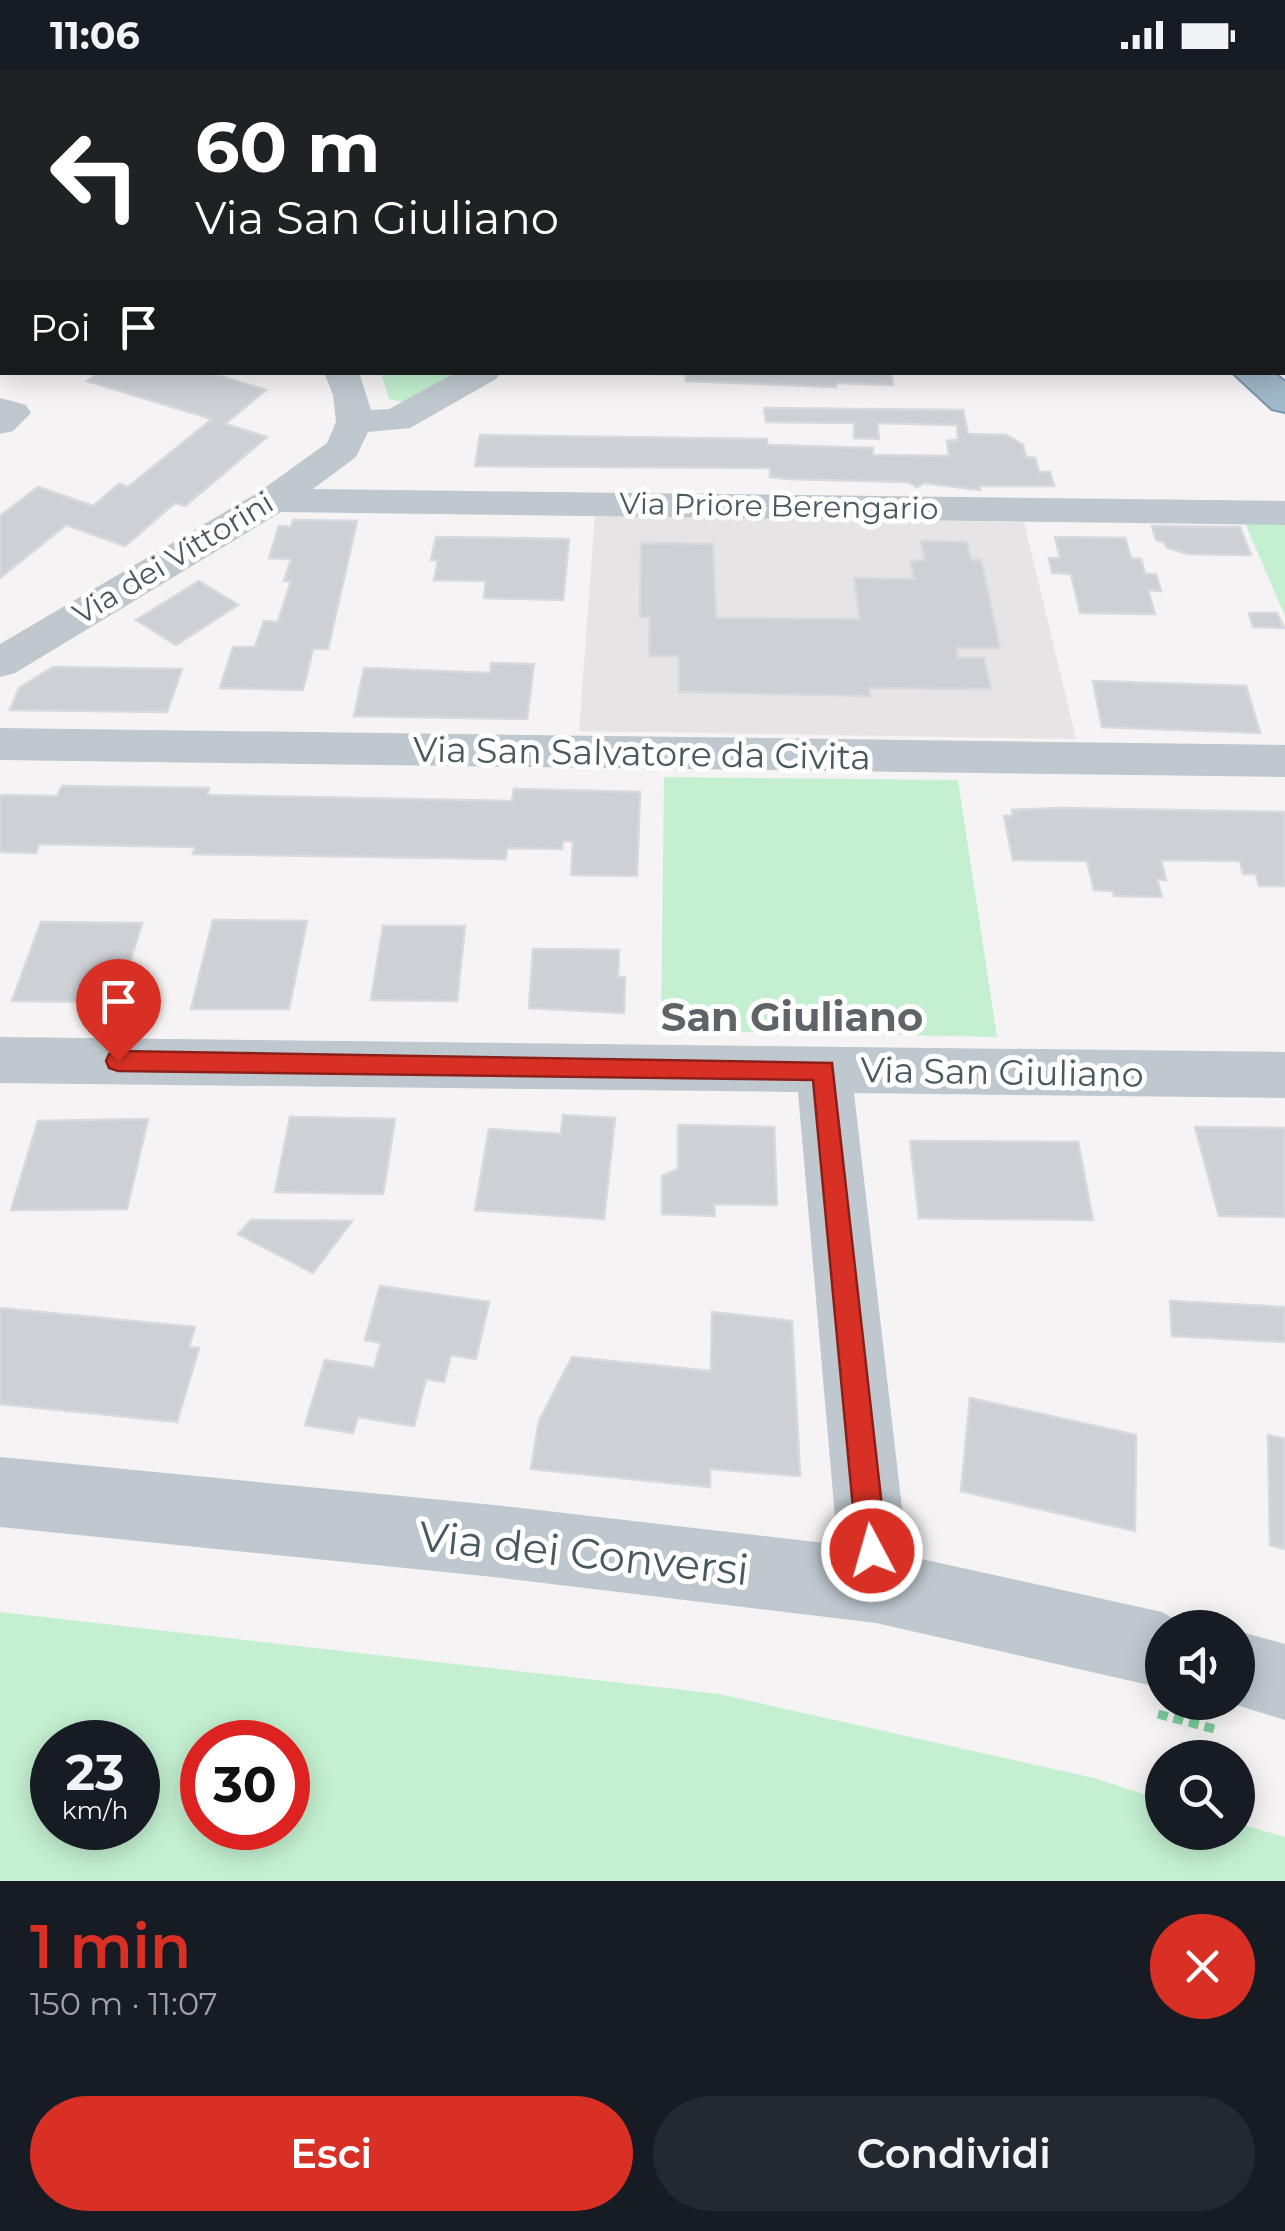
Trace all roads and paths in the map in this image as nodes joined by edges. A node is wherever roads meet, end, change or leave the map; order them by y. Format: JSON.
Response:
{"nodes":[{"id":1,"x":342,"y":375,"type":"edge"},
{"id":2,"x":479,"y":375,"type":"edge"},
{"id":3,"x":1254,"y":375,"type":"edge"},
{"id":4,"x":1285,"y":401,"type":"edge"},
{"id":5,"x":0,"y":409,"type":"edge"},
{"id":6,"x":0,"y":423,"type":"edge"},
{"id":7,"x":349,"y":435,"type":"junction"},
{"id":8,"x":273,"y":500,"type":"junction"},
{"id":9,"x":1285,"y":513,"type":"edge"},
{"id":10,"x":0,"y":662,"type":"edge"},
{"id":11,"x":0,"y":744,"type":"edge"},
{"id":12,"x":1285,"y":761,"type":"edge"},
{"id":13,"x":0,"y":1060,"type":"edge"},
{"id":14,"x":824,"y":1070,"type":"junction"},
{"id":15,"x":1285,"y":1075,"type":"edge"},
{"id":16,"x":0,"y":1492,"type":"edge"},
{"id":17,"x":876,"y":1586,"type":"junction"},
{"id":18,"x":1145,"y":1677,"type":"edge"},
{"id":19,"x":1285,"y":1682,"type":"edge"},
{"id":20,"x":1255,"y":1693,"type":"edge"}],
"edges":[{"from":1,"to":7,"type":"street"},
{"from":2,"to":7,"type":"street","name":"Via dei Vittorini"},
{"from":3,"to":4,"type":"highway"},
{"from":5,"to":6,"type":"street"},
{"from":7,"to":8,"type":"street","name":"Via dei Vittorini"},
{"from":8,"to":9,"type":"street","name":"Via Priore Berengario"},
{"from":8,"to":10,"type":"street","name":"Via dei Vittorini"},
{"from":11,"to":12,"type":"street","name":"Via San Salvatore da Civita"},
{"from":13,"to":14,"type":"street","name":"Via San Giuliano"},
{"from":14,"to":15,"type":"street","name":"Via San Giuliano"},
{"from":14,"to":17,"type":"street"},
{"from":16,"to":17,"type":"street","name":"Via dei Conversi"},
{"from":17,"to":18,"type":"street","name":"Via dei Conversi"},
{"from":19,"to":20,"type":"street"}]}
